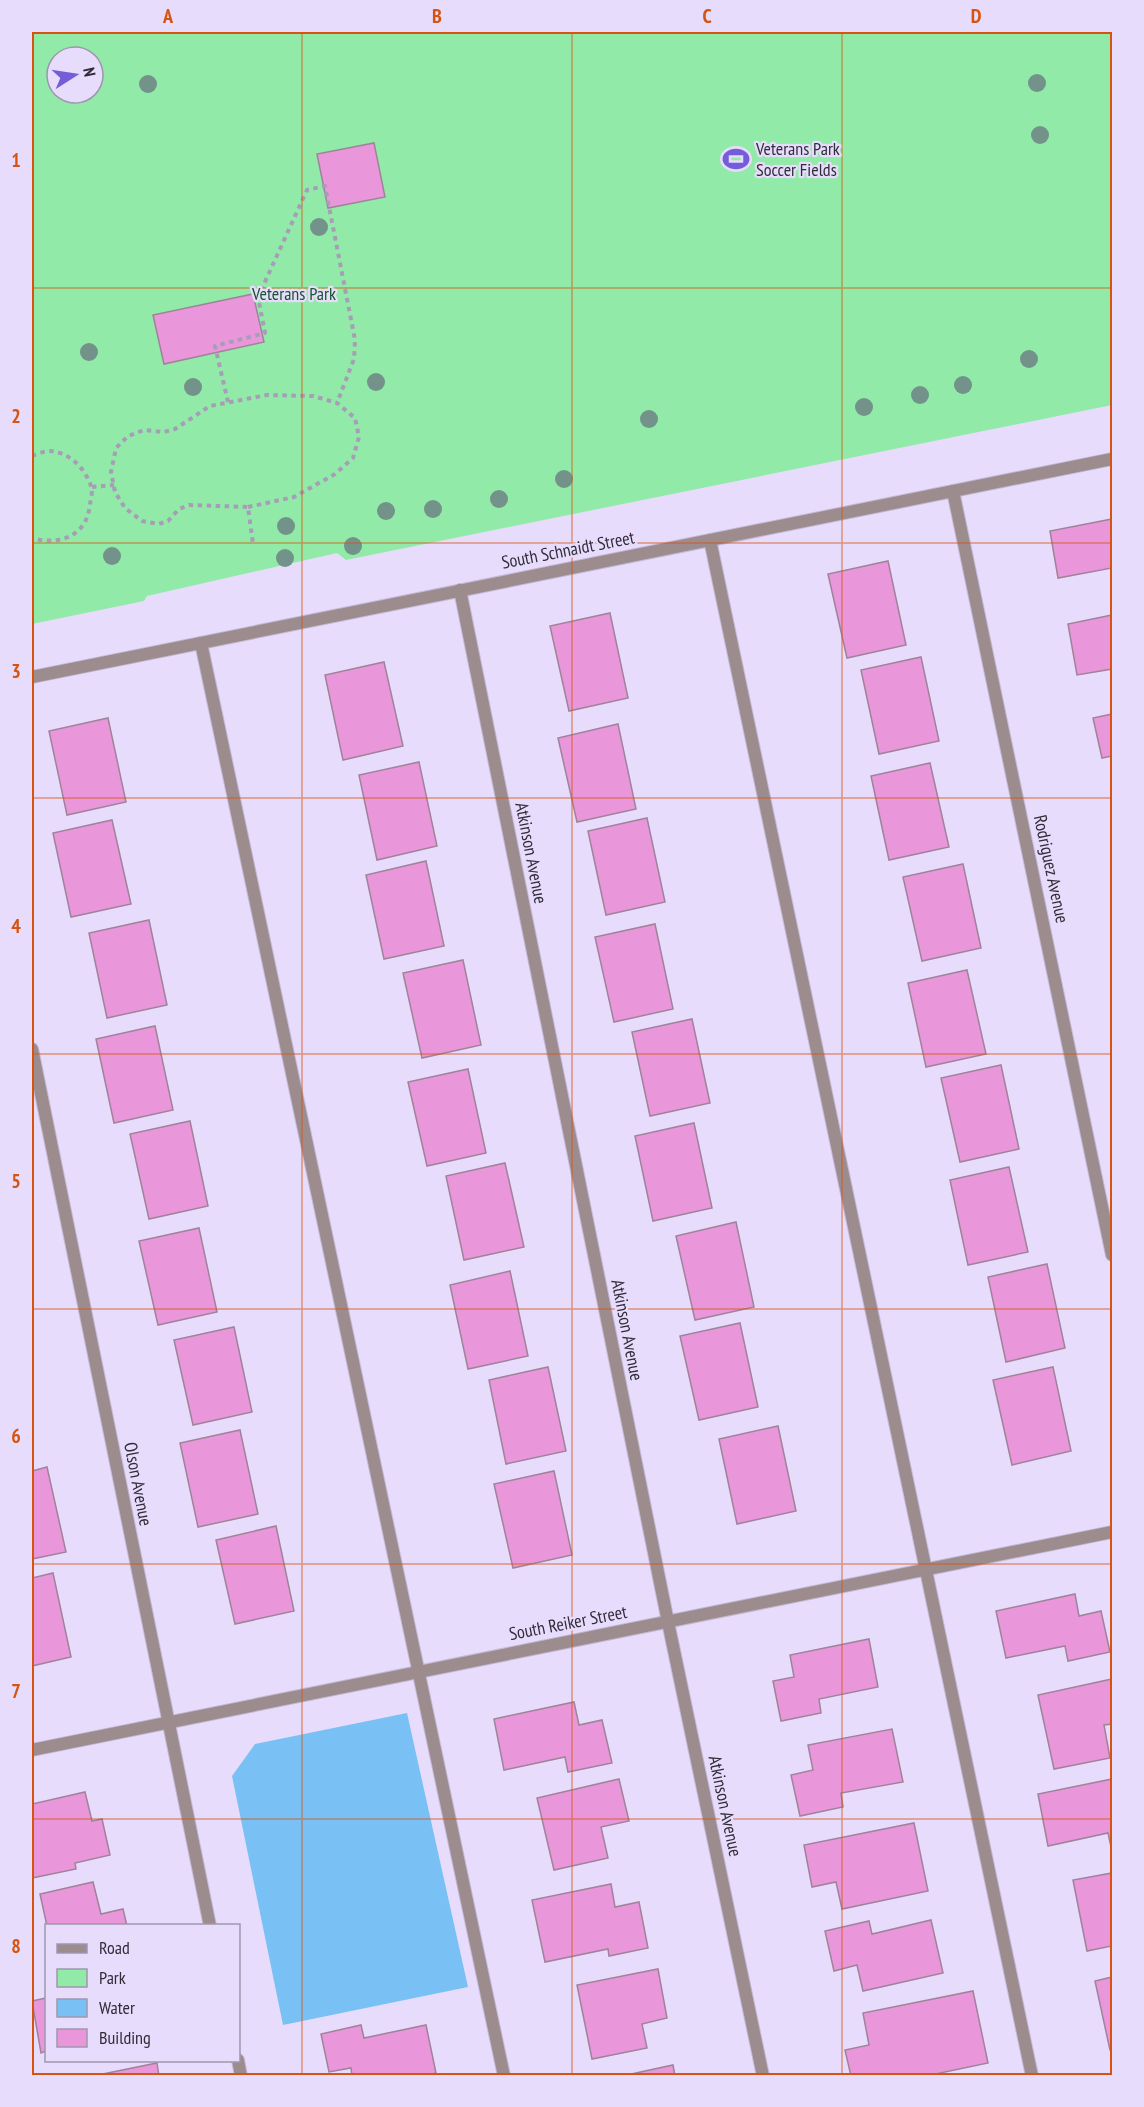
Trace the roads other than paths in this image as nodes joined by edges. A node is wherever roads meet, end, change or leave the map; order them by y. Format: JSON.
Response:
{"nodes":[{"id":1,"x":1113,"y":459,"type":"edge"},
{"id":2,"x":953,"y":491,"type":"junction"},
{"id":3,"x":710,"y":540,"type":"junction"},
{"id":4,"x":459,"y":590,"type":"junction"},
{"id":5,"x":201,"y":643,"type":"junction"},
{"id":6,"x":32,"y":677,"type":"edge"},
{"id":7,"x":32,"y":1049,"type":"edge"},
{"id":8,"x":1113,"y":1255,"type":"edge"},
{"id":9,"x":1113,"y":1532,"type":"edge"},
{"id":10,"x":926,"y":1570,"type":"junction"},
{"id":11,"x":668,"y":1622,"type":"junction"},
{"id":12,"x":419,"y":1672,"type":"junction"},
{"id":13,"x":167,"y":1723,"type":"junction"},
{"id":14,"x":32,"y":1750,"type":"edge"},
{"id":15,"x":210,"y":1924,"type":"edge"},
{"id":16,"x":504,"y":2076,"type":"edge"},
{"id":17,"x":763,"y":2076,"type":"edge"},
{"id":18,"x":1032,"y":2076,"type":"edge"}],
"edges":[{"from":1,"to":2,"type":"street","name":"South Schnaidt Street"},
{"from":2,"to":3,"type":"street","name":"South Schnaidt Street"},
{"from":2,"to":8,"type":"street","name":"Rodriguez Avenue"},
{"from":3,"to":4,"type":"street","name":"South Schnaidt Street"},
{"from":3,"to":10,"type":"street"},
{"from":4,"to":5,"type":"street","name":"South Schnaidt Street"},
{"from":4,"to":11,"type":"street","name":"Atkinson Avenue"},
{"from":5,"to":6,"type":"street","name":"South Schnaidt Street"},
{"from":5,"to":12,"type":"street"},
{"from":7,"to":13,"type":"street","name":"Olson Avenue"},
{"from":9,"to":10,"type":"street","name":"South Reiker Street"},
{"from":10,"to":11,"type":"street","name":"South Reiker Street"},
{"from":10,"to":18,"type":"street"},
{"from":11,"to":12,"type":"street","name":"South Reiker Street"},
{"from":11,"to":17,"type":"street","name":"Atkinson Avenue"},
{"from":12,"to":13,"type":"street","name":"South Reiker Street"},
{"from":12,"to":16,"type":"street"},
{"from":13,"to":14,"type":"street","name":"South Reiker Street"},
{"from":13,"to":15,"type":"street","name":"Olson Avenue"}]}
